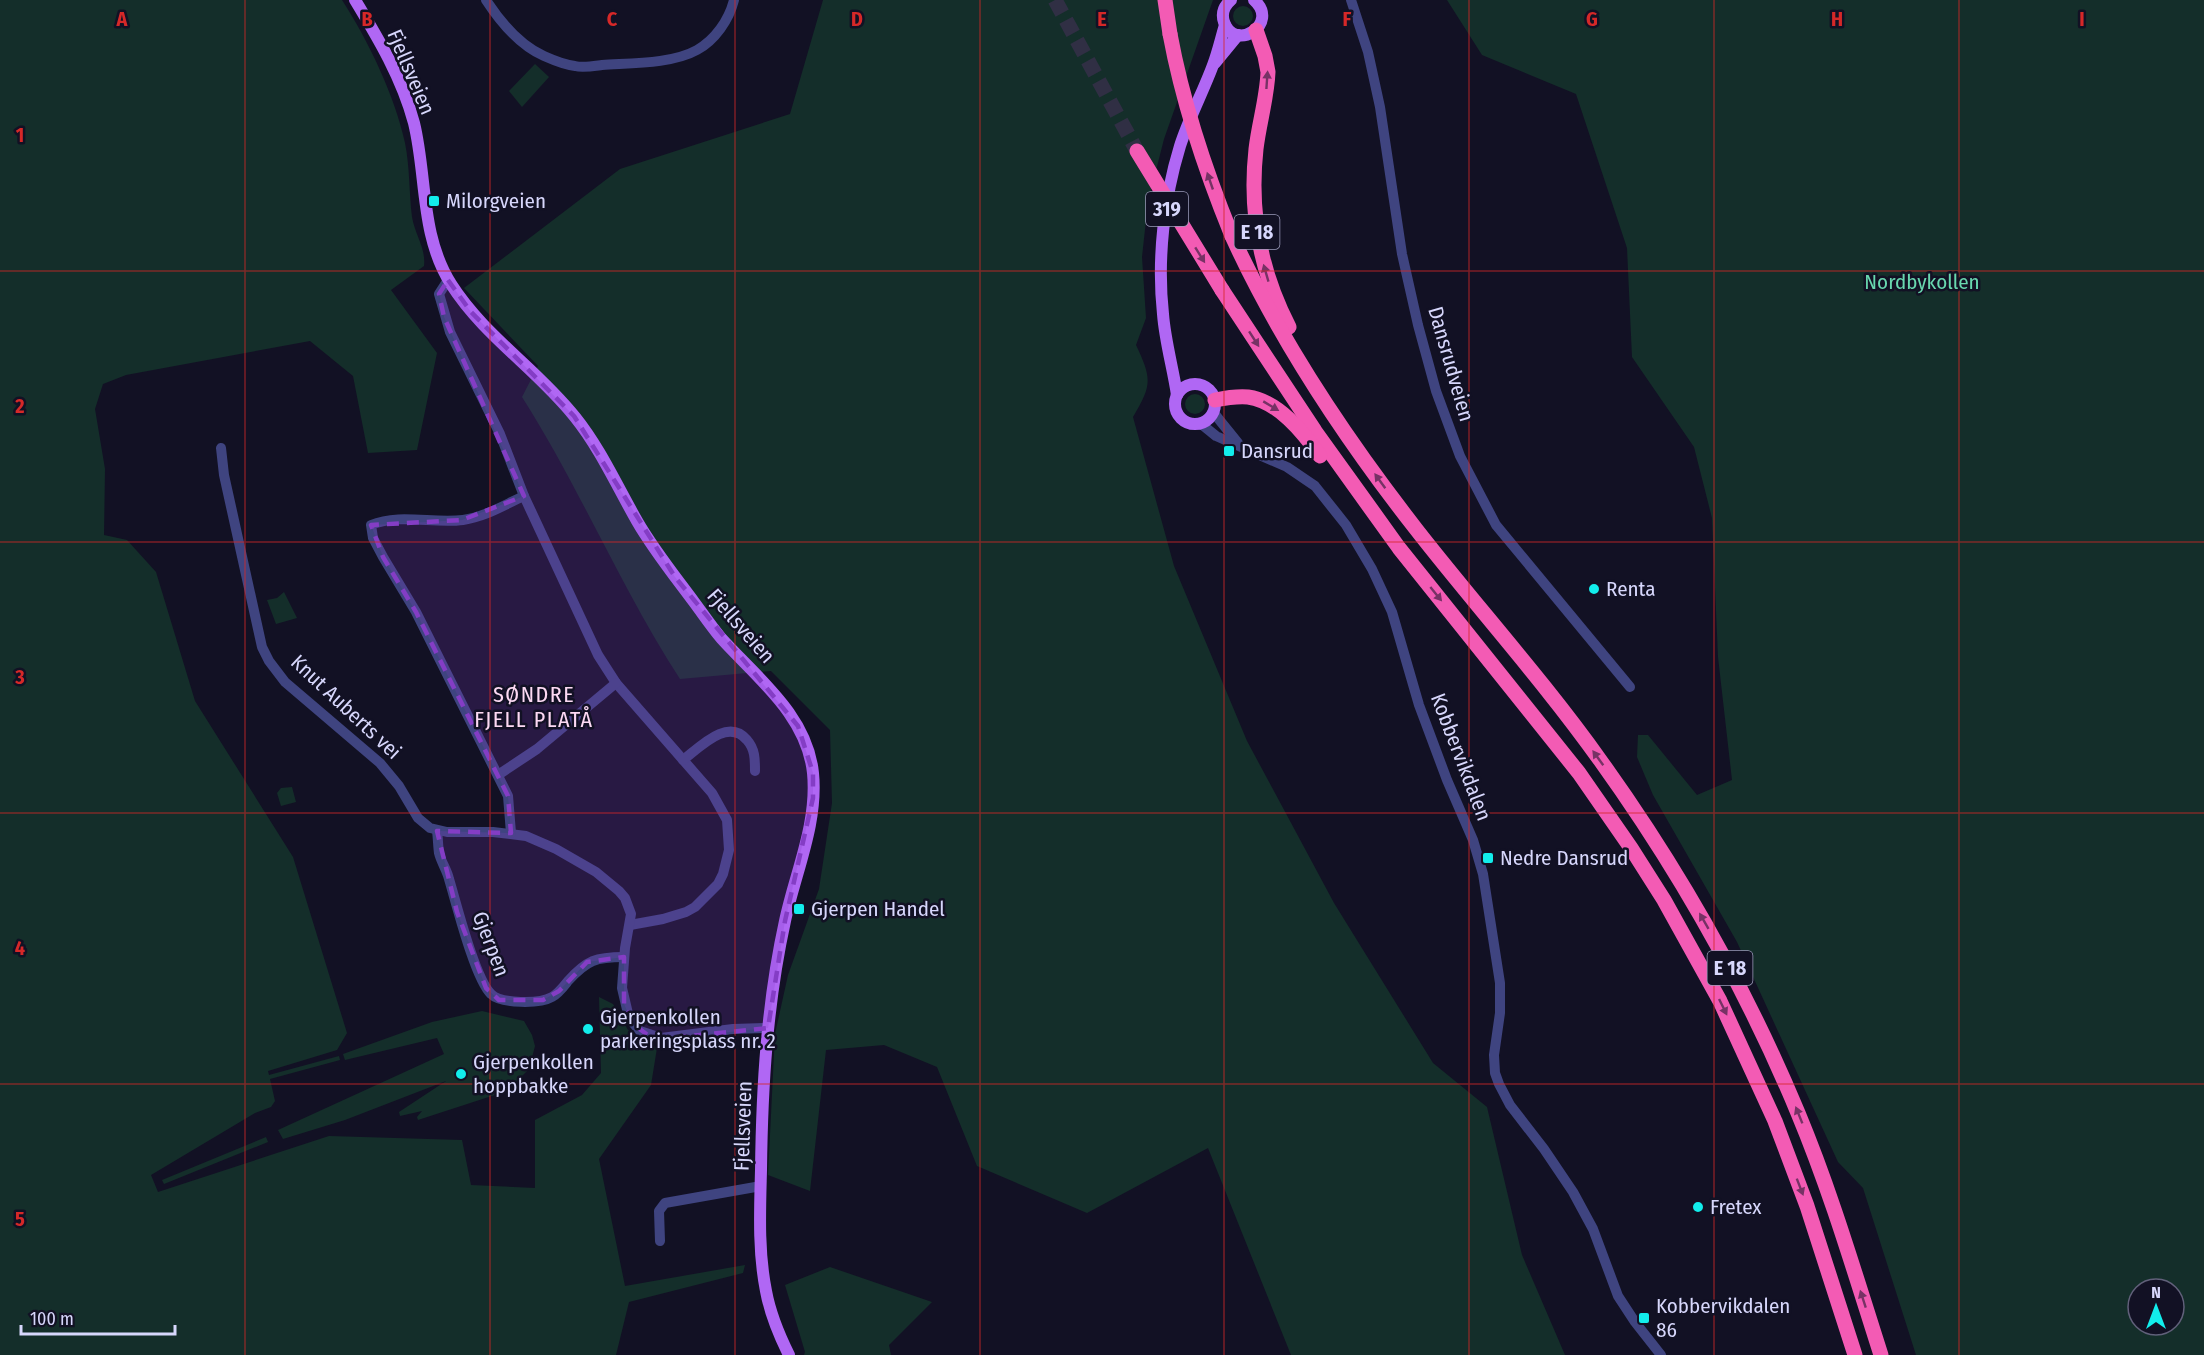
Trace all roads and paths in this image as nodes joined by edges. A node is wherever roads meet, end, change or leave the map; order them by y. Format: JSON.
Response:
{"nodes":[{"id":1,"x":355,"y":0,"type":"edge"},
{"id":2,"x":486,"y":0,"type":"edge"},
{"id":3,"x":734,"y":0,"type":"edge"},
{"id":4,"x":1165,"y":0,"type":"edge"},
{"id":5,"x":1231,"y":0,"type":"edge"},
{"id":6,"x":1254,"y":0,"type":"edge"},
{"id":7,"x":1351,"y":0,"type":"edge"},
{"id":8,"x":1225,"y":25,"type":"junction"},
{"id":9,"x":1256,"y":30,"type":"junction"},
{"id":10,"x":1238,"y":35,"type":"junction"},
{"id":11,"x":1213,"y":67,"type":"junction"},
{"id":12,"x":1137,"y":151,"type":"tunnel mouth"},
{"id":13,"x":448,"y":280,"type":"junction"},
{"id":14,"x":1171,"y":358,"type":"junction"},
{"id":15,"x":1194,"y":384,"type":"junction"},
{"id":16,"x":1177,"y":395,"type":"junction"},
{"id":17,"x":1214,"y":406,"type":"junction"},
{"id":18,"x":1336,"y":420,"type":"junction"},
{"id":19,"x":1200,"y":423,"type":"junction"},
{"id":20,"x":1240,"y":445,"type":"junction"},
{"id":21,"x":221,"y":448,"type":"dead end"},
{"id":22,"x":524,"y":496,"type":"junction"},
{"id":23,"x":1399,"y":548,"type":"junction"},
{"id":24,"x":616,"y":682,"type":"junction"},
{"id":25,"x":1630,"y":687,"type":"dead end"},
{"id":26,"x":683,"y":760,"type":"junction"},
{"id":27,"x":755,"y":771,"type":"dead end"},
{"id":28,"x":498,"y":775,"type":"junction"},
{"id":29,"x":437,"y":831,"type":"junction"},
{"id":30,"x":511,"y":833,"type":"junction"},
{"id":31,"x":630,"y":925,"type":"junction"},
{"id":32,"x":624,"y":957,"type":"junction"},
{"id":33,"x":768,"y":1028,"type":"junction"},
{"id":34,"x":761,"y":1186,"type":"junction"},
{"id":35,"x":660,"y":1241,"type":"dead end"},
{"id":36,"x":789,"y":1355,"type":"edge"},
{"id":37,"x":1661,"y":1355,"type":"edge"},
{"id":38,"x":1855,"y":1355,"type":"edge"},
{"id":39,"x":1881,"y":1355,"type":"edge"}],
"edges":[{"from":1,"to":13,"type":"main road","name":"Fjellsveien"},
{"from":2,"to":3,"type":"street"},
{"from":18,"to":4,"type":"highway","number":"E 18","one_way":true,"bridge":true},
{"from":5,"to":8,"type":"main road","number":"319"},
{"from":6,"to":9,"type":"main road"},
{"from":7,"to":25,"type":"street","name":"Dansrudveien"},
{"from":8,"to":10,"type":"main road"},
{"from":8,"to":11,"type":"main road","number":"319"},
{"from":9,"to":10,"type":"main road"},
{"from":18,"to":9,"type":"highway","number":"E 18","one_way":true},
{"from":10,"to":11,"type":"main road","number":"319"},
{"from":11,"to":14,"type":"main road","number":"319"},
{"from":12,"to":23,"type":"highway","number":"E 18","one_way":true,"bridge":true},
{"from":13,"to":22,"type":"street"},
{"from":13,"to":33,"type":"main road","name":"Fjellsveien"},
{"from":14,"to":15,"type":"main road","number":"319"},
{"from":14,"to":16,"type":"main road","number":"319"},
{"from":15,"to":16,"type":"main road"},
{"from":15,"to":17,"type":"main road","number":"319"},
{"from":16,"to":19,"type":"main road","number":"319"},
{"from":17,"to":19,"type":"main road"},
{"from":17,"to":20,"type":"street","name":"Kobbervikdalen"},
{"from":17,"to":23,"type":"highway","number":"E 18","one_way":true},
{"from":39,"to":18,"type":"highway","number":"E 18","one_way":true},
{"from":19,"to":20,"type":"street","name":"Kobbervikdalen"},
{"from":20,"to":37,"type":"street","name":"Kobbervikdalen"},
{"from":21,"to":29,"type":"street","name":"Knut Auberts vei"},
{"from":22,"to":24,"type":"street"},
{"from":22,"to":28,"type":"street"},
{"from":23,"to":38,"type":"highway","number":"E 18","one_way":true},
{"from":24,"to":26,"type":"street"},
{"from":24,"to":28,"type":"street"},
{"from":26,"to":27,"type":"street"},
{"from":26,"to":31,"type":"street"},
{"from":28,"to":30,"type":"street"},
{"from":29,"to":30,"type":"street"},
{"from":29,"to":32,"type":"street","name":"Gjerpen"},
{"from":30,"to":31,"type":"street"},
{"from":31,"to":32,"type":"street"},
{"from":32,"to":33,"type":"street"},
{"from":33,"to":34,"type":"main road","name":"Fjellsveien"},
{"from":34,"to":35,"type":"street"},
{"from":34,"to":36,"type":"main road","name":"Fjellsveien"}]}
